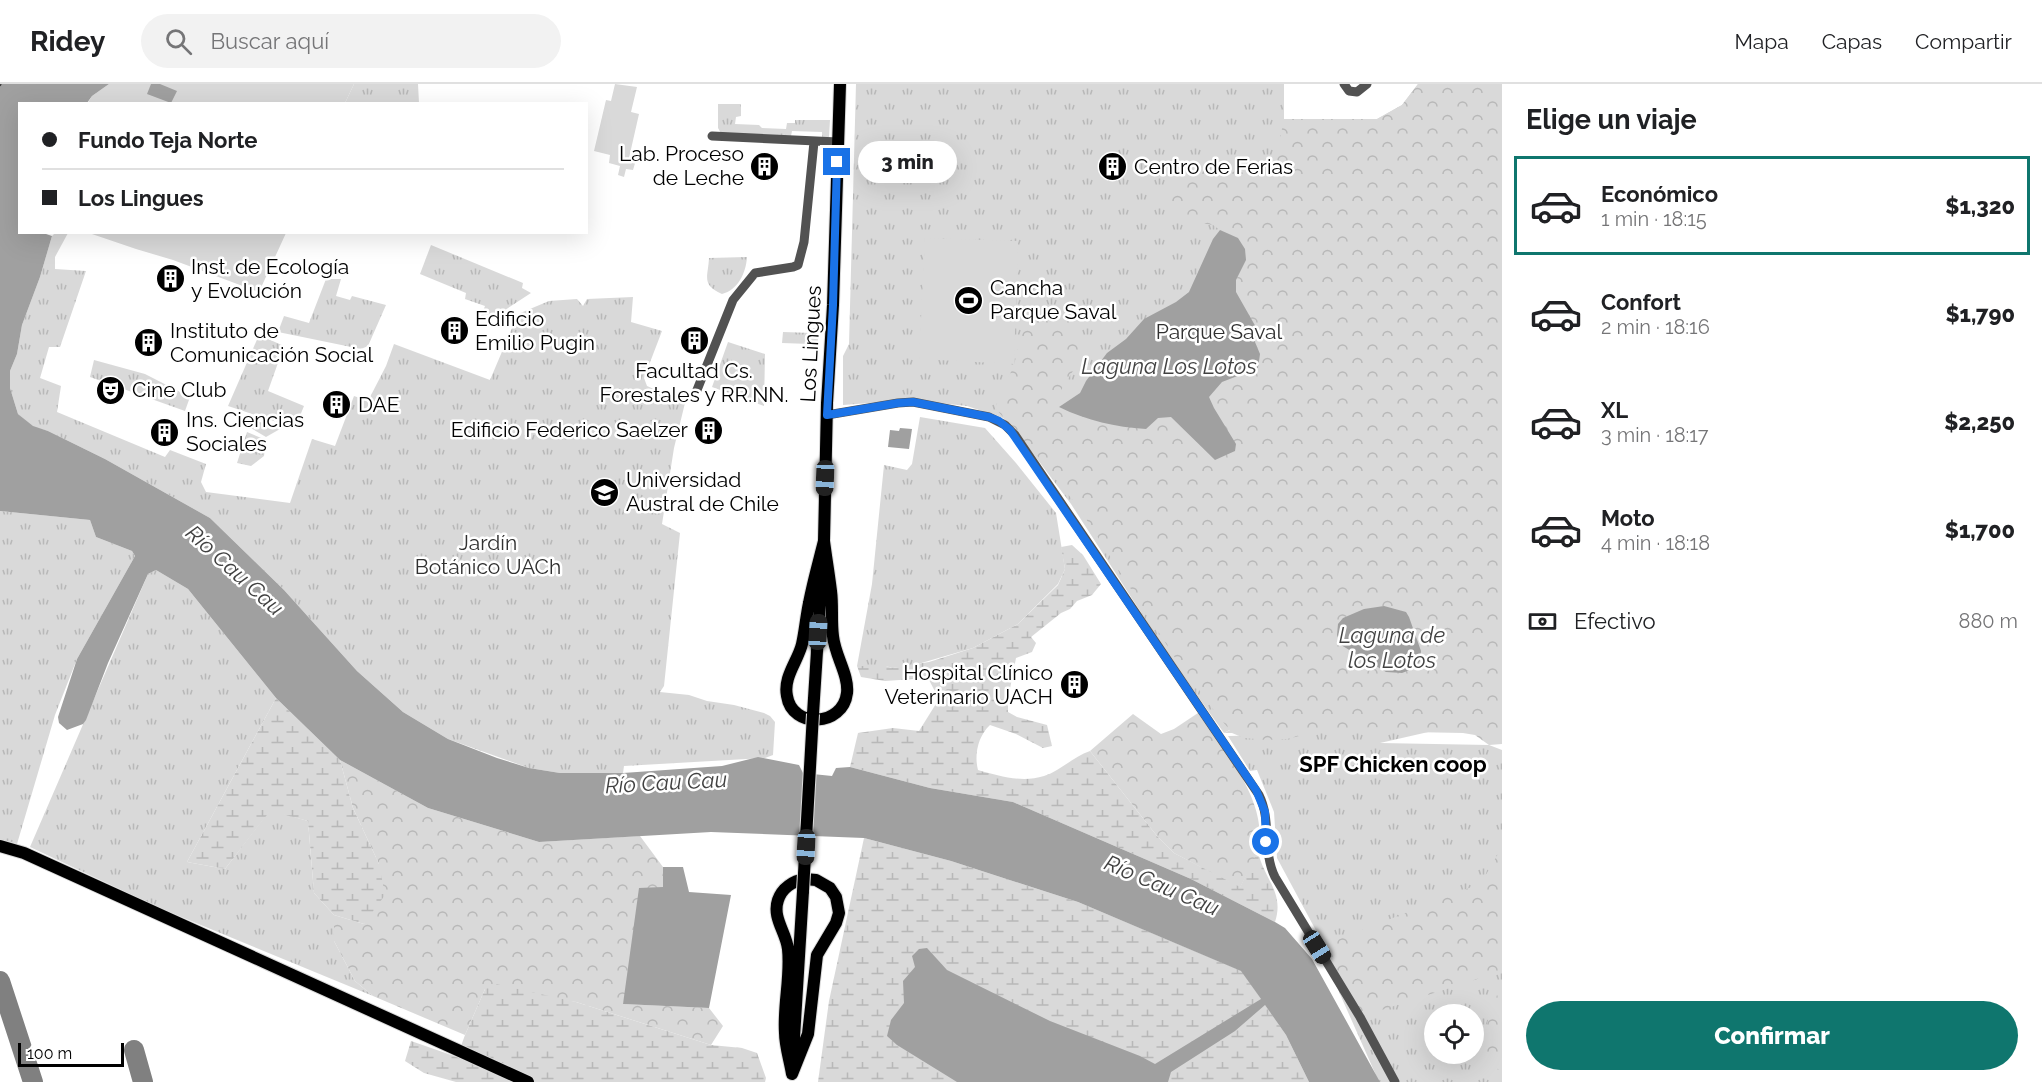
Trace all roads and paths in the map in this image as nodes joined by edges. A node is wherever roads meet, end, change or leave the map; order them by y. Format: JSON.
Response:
{"nodes":[{"id":1,"x":840,"y":84,"type":"edge"},
{"id":2,"x":1344,"y":84,"type":"edge"},
{"id":3,"x":1367,"y":84,"type":"edge"},
{"id":4,"x":712,"y":136,"type":"dead end"},
{"id":5,"x":814,"y":142,"type":"junction"},
{"id":6,"x":838,"y":142,"type":"junction"},
{"id":7,"x":695,"y":395,"type":"dead end"},
{"id":8,"x":827,"y":415,"type":"junction"},
{"id":9,"x":824,"y":541,"type":"junction"},
{"id":10,"x":0,"y":846,"type":"edge"},
{"id":11,"x":0,"y":851,"type":"edge"},
{"id":12,"x":19,"y":852,"type":"junction"},
{"id":13,"x":791,"y":1078,"type":"edge"},
{"id":14,"x":528,"y":1082,"type":"edge"},
{"id":15,"x":1395,"y":1082,"type":"edge"}],
"edges":[{"from":1,"to":6,"type":"main road","name":"Los Lingues"},
{"from":2,"to":3,"type":"street"},
{"from":4,"to":5,"type":"street"},
{"from":5,"to":6,"type":"street"},
{"from":5,"to":7,"type":"street"},
{"from":6,"to":8,"type":"main road","name":"Los Lingues"},
{"from":8,"to":9,"type":"main road","name":"Los Lingues"},
{"from":8,"to":15,"type":"street"},
{"from":9,"to":9,"type":"main road"},
{"from":9,"to":13,"type":"main road","name":"Los Lingues","bridge":true},
{"from":10,"to":12,"type":"main road"},
{"from":11,"to":12,"type":"main road"},
{"from":12,"to":14,"type":"main road"},
{"from":13,"to":13,"type":"main road"}]}
